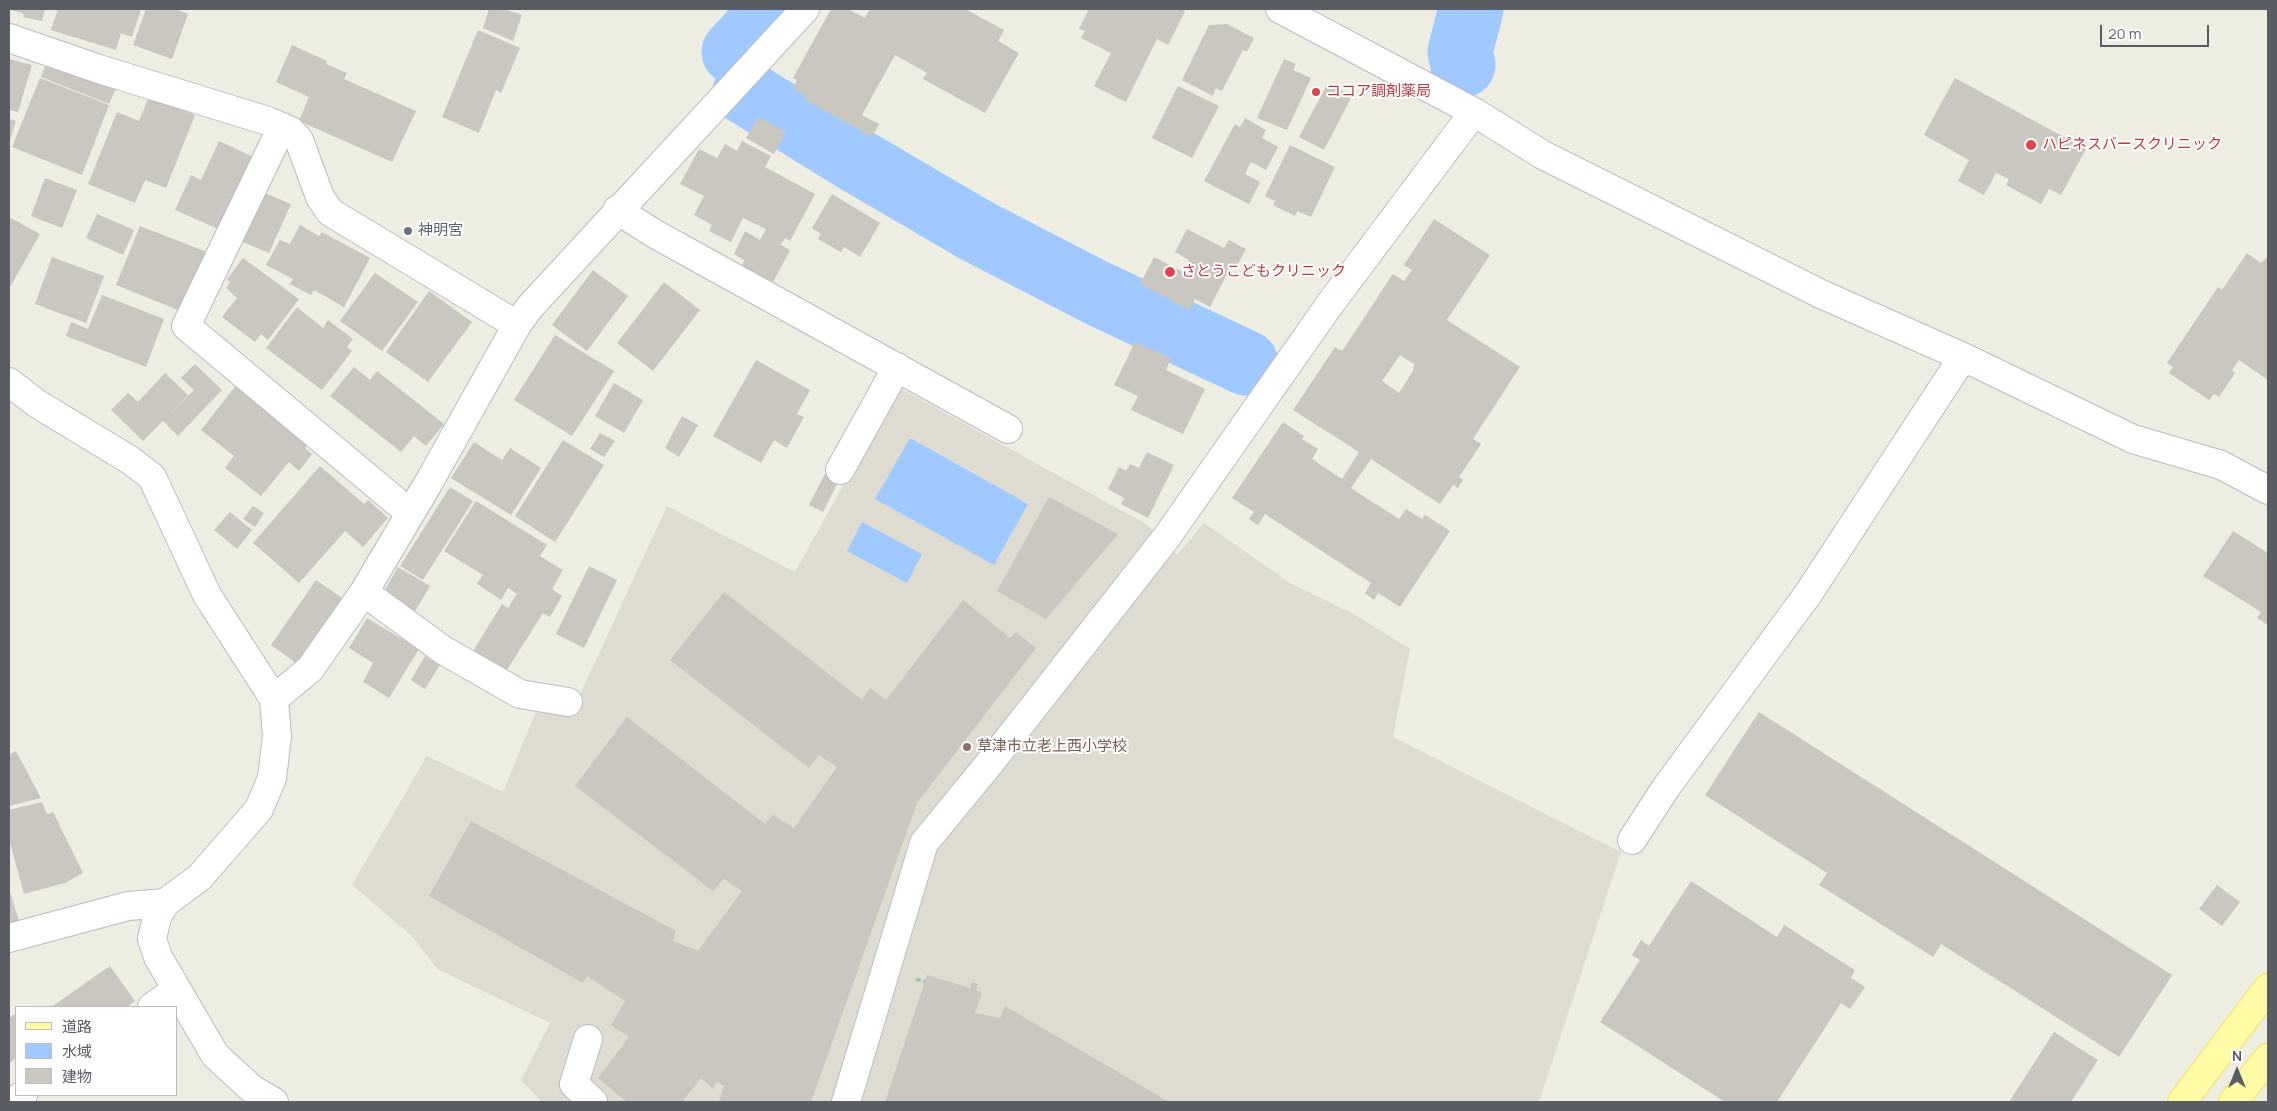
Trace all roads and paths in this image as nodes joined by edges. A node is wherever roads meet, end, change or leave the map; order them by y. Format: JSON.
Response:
{"nodes":[{"id":1,"x":805,"y":9,"type":"edge"},
{"id":2,"x":1280,"y":9,"type":"edge"},
{"id":3,"x":9,"y":38,"type":"edge"},
{"id":4,"x":1474,"y":112,"type":"junction"},
{"id":5,"x":282,"y":128,"type":"junction"},
{"id":6,"x":618,"y":210,"type":"junction"},
{"id":7,"x":517,"y":325,"type":"junction"},
{"id":8,"x":1963,"y":357,"type":"junction"},
{"id":9,"x":897,"y":368,"type":"junction"},
{"id":10,"x":9,"y":382,"type":"edge"},
{"id":11,"x":1008,"y":429,"type":"dead end"},
{"id":12,"x":840,"y":470,"type":"dead end"},
{"id":13,"x":2268,"y":490,"type":"edge"},
{"id":14,"x":410,"y":513,"type":"junction"},
{"id":15,"x":364,"y":592,"type":"junction"},
{"id":16,"x":274,"y":699,"type":"junction"},
{"id":17,"x":568,"y":702,"type":"dead end"},
{"id":18,"x":1632,"y":840,"type":"dead end"},
{"id":19,"x":165,"y":903,"type":"junction"},
{"id":20,"x":9,"y":938,"type":"edge"},
{"id":21,"x":2268,"y":988,"type":"edge"},
{"id":22,"x":176,"y":990,"type":"junction"},
{"id":23,"x":153,"y":1006,"type":"edge"},
{"id":24,"x":588,"y":1039,"type":"dead end"},
{"id":25,"x":2268,"y":1058,"type":"edge"},
{"id":26,"x":274,"y":1102,"type":"edge"},
{"id":27,"x":593,"y":1102,"type":"edge"},
{"id":28,"x":846,"y":1102,"type":"edge"},
{"id":29,"x":2182,"y":1102,"type":"edge"},
{"id":30,"x":2233,"y":1102,"type":"edge"}],
"edges":[{"from":1,"to":6,"type":"street"},
{"from":2,"to":4,"type":"street"},
{"from":3,"to":5,"type":"street"},
{"from":4,"to":8,"type":"street"},
{"from":4,"to":28,"type":"street"},
{"from":5,"to":7,"type":"street"},
{"from":5,"to":14,"type":"street"},
{"from":6,"to":7,"type":"street"},
{"from":6,"to":9,"type":"street"},
{"from":7,"to":14,"type":"street"},
{"from":8,"to":13,"type":"street"},
{"from":8,"to":18,"type":"street"},
{"from":9,"to":11,"type":"street"},
{"from":9,"to":12,"type":"street"},
{"from":10,"to":16,"type":"street"},
{"from":14,"to":15,"type":"street"},
{"from":15,"to":16,"type":"street"},
{"from":15,"to":17,"type":"street"},
{"from":16,"to":19,"type":"street"},
{"from":19,"to":20,"type":"street"},
{"from":19,"to":22,"type":"street"},
{"from":21,"to":29,"type":"main road"},
{"from":22,"to":23,"type":"street"},
{"from":22,"to":26,"type":"street"},
{"from":24,"to":27,"type":"street"},
{"from":25,"to":30,"type":"main road"}]}
